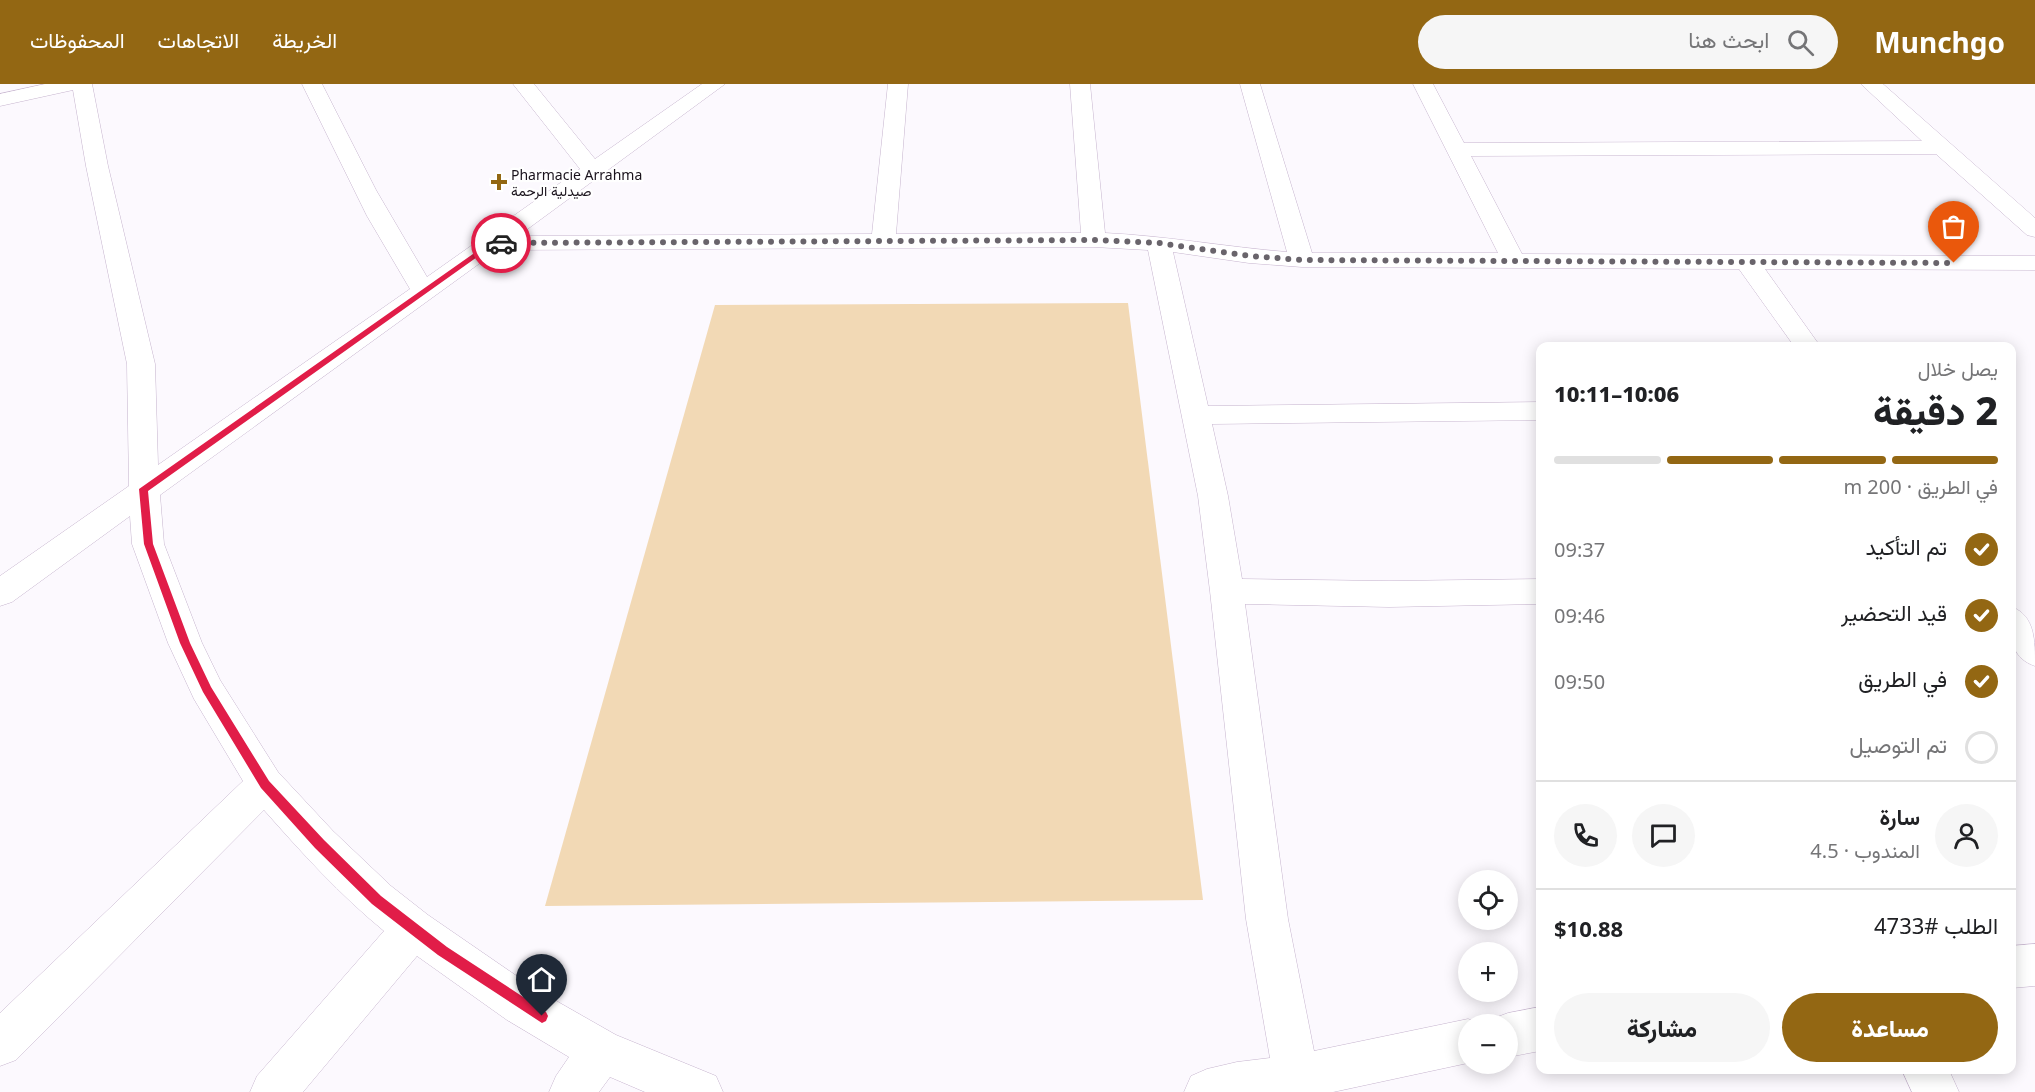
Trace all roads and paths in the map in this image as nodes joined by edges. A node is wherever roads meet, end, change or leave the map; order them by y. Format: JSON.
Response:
{"nodes":[{"id":1,"x":72,"y":84,"type":"edge"},
{"id":2,"x":82,"y":84,"type":"edge"},
{"id":3,"x":312,"y":84,"type":"edge"},
{"id":4,"x":523,"y":84,"type":"edge"},
{"id":5,"x":715,"y":84,"type":"edge"},
{"id":6,"x":898,"y":84,"type":"edge"},
{"id":7,"x":1080,"y":84,"type":"edge"},
{"id":8,"x":1250,"y":84,"type":"edge"},
{"id":9,"x":1423,"y":84,"type":"edge"},
{"id":10,"x":1871,"y":84,"type":"edge"},
{"id":11,"x":0,"y":100,"type":"edge"},
{"id":12,"x":1943,"y":147,"type":"junction"},
{"id":13,"x":1457,"y":150,"type":"junction"},
{"id":14,"x":593,"y":171,"type":"junction"},
{"id":15,"x":2035,"y":230,"type":"edge"},
{"id":16,"x":883,"y":240,"type":"junction"},
{"id":17,"x":1094,"y":240,"type":"junction"},
{"id":18,"x":492,"y":243,"type":"junction"},
{"id":19,"x":1159,"y":243,"type":"junction"},
{"id":20,"x":1302,"y":260,"type":"junction"},
{"id":21,"x":1513,"y":260,"type":"junction"},
{"id":22,"x":1746,"y":261,"type":"junction"},
{"id":23,"x":2035,"y":263,"type":"edge"},
{"id":24,"x":424,"y":291,"type":"junction"},
{"id":25,"x":1804,"y":342,"type":"edge"},
{"id":26,"x":1536,"y":411,"type":"edge"},
{"id":27,"x":1194,"y":415,"type":"junction"},
{"id":28,"x":144,"y":489,"type":"junction"},
{"id":29,"x":1227,"y":591,"type":"junction"},
{"id":30,"x":1536,"y":592,"type":"edge"},
{"id":31,"x":0,"y":593,"type":"edge"},
{"id":32,"x":2016,"y":626,"type":"edge"},
{"id":33,"x":2035,"y":652,"type":"edge"},
{"id":34,"x":265,"y":784,"type":"junction"},
{"id":35,"x":413,"y":929,"type":"junction"},
{"id":36,"x":2035,"y":965,"type":"edge"},
{"id":37,"x":2016,"y":967,"type":"edge"},
{"id":38,"x":1536,"y":1030,"type":"edge"},
{"id":39,"x":1518,"y":1033,"type":"edge"},
{"id":40,"x":1,"y":1042,"type":"edge"},
{"id":41,"x":1458,"y":1044,"type":"edge"},
{"id":42,"x":600,"y":1051,"type":"junction"},
{"id":43,"x":1927,"y":1074,"type":"edge"},
{"id":44,"x":1298,"y":1084,"type":"edge"},
{"id":45,"x":273,"y":1092,"type":"edge"},
{"id":46,"x":572,"y":1092,"type":"edge"},
{"id":47,"x":700,"y":1092,"type":"edge"},
{"id":48,"x":1207,"y":1092,"type":"edge"},
{"id":49,"x":1936,"y":1092,"type":"edge"}],
"edges":[{"from":1,"to":11,"type":"street"},
{"from":2,"to":28,"type":"street"},
{"from":3,"to":24,"type":"street"},
{"from":4,"to":14,"type":"street"},
{"from":5,"to":14,"type":"street"},
{"from":6,"to":16,"type":"street"},
{"from":7,"to":17,"type":"street"},
{"from":8,"to":20,"type":"street"},
{"from":9,"to":13,"type":"street"},
{"from":10,"to":12,"type":"street"},
{"from":12,"to":13,"type":"street"},
{"from":12,"to":15,"type":"street"},
{"from":13,"to":21,"type":"street"},
{"from":14,"to":18,"type":"street"},
{"from":16,"to":17,"type":"street"},
{"from":16,"to":18,"type":"street"},
{"from":17,"to":19,"type":"street"},
{"from":18,"to":24,"type":"street"},
{"from":19,"to":20,"type":"street"},
{"from":19,"to":27,"type":"street"},
{"from":20,"to":21,"type":"street"},
{"from":21,"to":22,"type":"street"},
{"from":22,"to":23,"type":"street"},
{"from":22,"to":25,"type":"street"},
{"from":24,"to":28,"type":"street"},
{"from":26,"to":27,"type":"street"},
{"from":27,"to":29,"type":"street"},
{"from":28,"to":31,"type":"street"},
{"from":28,"to":34,"type":"street"},
{"from":29,"to":30,"type":"street"},
{"from":29,"to":44,"type":"street"},
{"from":32,"to":33,"type":"street"},
{"from":34,"to":35,"type":"street"},
{"from":34,"to":40,"type":"street"},
{"from":35,"to":42,"type":"street"},
{"from":35,"to":45,"type":"street"},
{"from":36,"to":37,"type":"street"},
{"from":38,"to":39,"type":"street"},
{"from":41,"to":44,"type":"street"},
{"from":42,"to":46,"type":"street"},
{"from":42,"to":47,"type":"street"},
{"from":43,"to":49,"type":"street"},
{"from":44,"to":48,"type":"street"}]}
